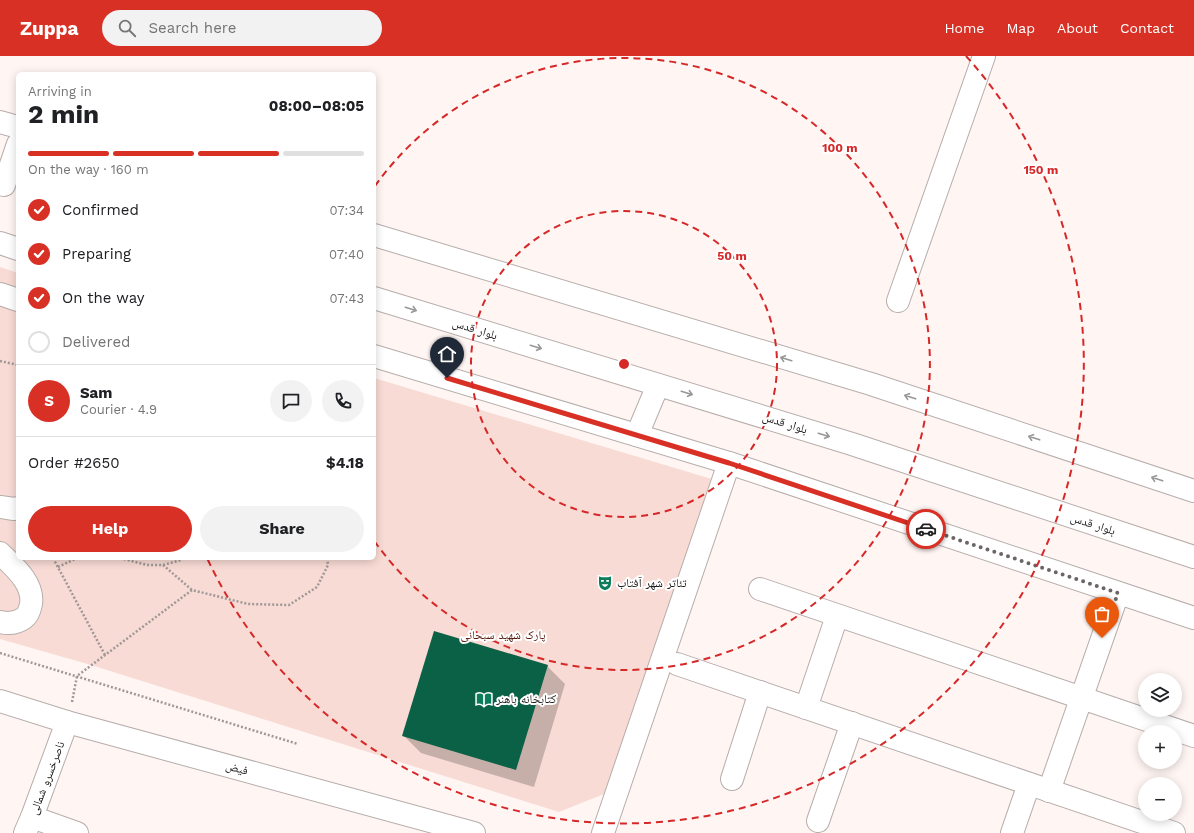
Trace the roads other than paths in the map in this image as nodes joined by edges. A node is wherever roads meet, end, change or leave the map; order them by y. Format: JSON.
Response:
{"nodes":[{"id":1,"x":984,"y":56,"type":"edge"},
{"id":2,"x":0,"y":122,"type":"edge"},
{"id":3,"x":16,"y":127,"type":"edge"},
{"id":4,"x":16,"y":152,"type":"edge"},
{"id":5,"x":7,"y":186,"type":"edge"},
{"id":6,"x":376,"y":236,"type":"edge"},
{"id":7,"x":0,"y":244,"type":"edge"},
{"id":8,"x":16,"y":248,"type":"edge"},
{"id":9,"x":0,"y":294,"type":"edge"},
{"id":10,"x":16,"y":299,"type":"edge"},
{"id":11,"x":376,"y":299,"type":"edge"},
{"id":12,"x":898,"y":301,"type":"dead end"},
{"id":13,"x":376,"y":357,"type":"edge"},
{"id":14,"x":658,"y":384,"type":"junction"},
{"id":15,"x":637,"y":435,"type":"junction"},
{"id":16,"x":729,"y":463,"type":"junction"},
{"id":17,"x":1194,"y":491,"type":"edge"},
{"id":18,"x":0,"y":507,"type":"edge"},
{"id":19,"x":16,"y":508,"type":"edge"},
{"id":20,"x":0,"y":553,"type":"edge"},
{"id":21,"x":1194,"y":557,"type":"edge"},
{"id":22,"x":760,"y":589,"type":"dead end"},
{"id":23,"x":1118,"y":593,"type":"junction"},
{"id":24,"x":838,"y":616,"type":"junction"},
{"id":25,"x":1194,"y":618,"type":"edge"},
{"id":26,"x":0,"y":622,"type":"edge"},
{"id":27,"x":677,"y":664,"type":"dead end"},
{"id":28,"x":760,"y":692,"type":"junction"},
{"id":29,"x":1082,"y":698,"type":"junction"},
{"id":30,"x":0,"y":701,"type":"edge"},
{"id":31,"x":806,"y":708,"type":"junction"},
{"id":32,"x":68,"y":722,"type":"junction"},
{"id":33,"x":852,"y":723,"type":"junction"},
{"id":34,"x":1194,"y":736,"type":"edge"},
{"id":35,"x":732,"y":779,"type":"dead end"},
{"id":36,"x":1029,"y":784,"type":"junction"},
{"id":37,"x":1049,"y":791,"type":"junction"},
{"id":38,"x":818,"y":821,"type":"dead end"},
{"id":39,"x":29,"y":825,"type":"edge"},
{"id":40,"x":77,"y":833,"type":"edge"},
{"id":41,"x":474,"y":833,"type":"edge"},
{"id":42,"x":603,"y":833,"type":"edge"},
{"id":43,"x":1012,"y":833,"type":"edge"},
{"id":44,"x":1174,"y":833,"type":"edge"}],
"edges":[{"from":1,"to":12,"type":"street"},
{"from":2,"to":3,"type":"street"},
{"from":4,"to":5,"type":"street"},
{"from":17,"to":6,"type":"street","one_way":true},
{"from":7,"to":8,"type":"street"},
{"from":9,"to":10,"type":"street"},
{"from":11,"to":14,"type":"street","name":"بلوار قدس","one_way":true},
{"from":13,"to":15,"type":"street"},
{"from":14,"to":15,"type":"street"},
{"from":14,"to":21,"type":"street","name":"بلوار قدس","one_way":true},
{"from":15,"to":16,"type":"street"},
{"from":16,"to":23,"type":"street"},
{"from":16,"to":42,"type":"street"},
{"from":18,"to":19,"type":"street"},
{"from":20,"to":26,"type":"street"},
{"from":22,"to":24,"type":"street"},
{"from":23,"to":25,"type":"street"},
{"from":23,"to":29,"type":"street"},
{"from":24,"to":29,"type":"street"},
{"from":24,"to":31,"type":"street"},
{"from":27,"to":28,"type":"street"},
{"from":28,"to":31,"type":"street"},
{"from":28,"to":35,"type":"street"},
{"from":29,"to":34,"type":"street"},
{"from":29,"to":37,"type":"street"},
{"from":30,"to":32,"type":"street","name":"فیض"},
{"from":31,"to":33,"type":"street"},
{"from":32,"to":39,"type":"street","name":"ناصرخسرو شمالی"},
{"from":32,"to":41,"type":"street","name":"فیض"},
{"from":33,"to":36,"type":"street"},
{"from":33,"to":38,"type":"street"},
{"from":36,"to":37,"type":"street"},
{"from":36,"to":43,"type":"street"},
{"from":37,"to":44,"type":"street"},
{"from":39,"to":40,"type":"street"}]}
